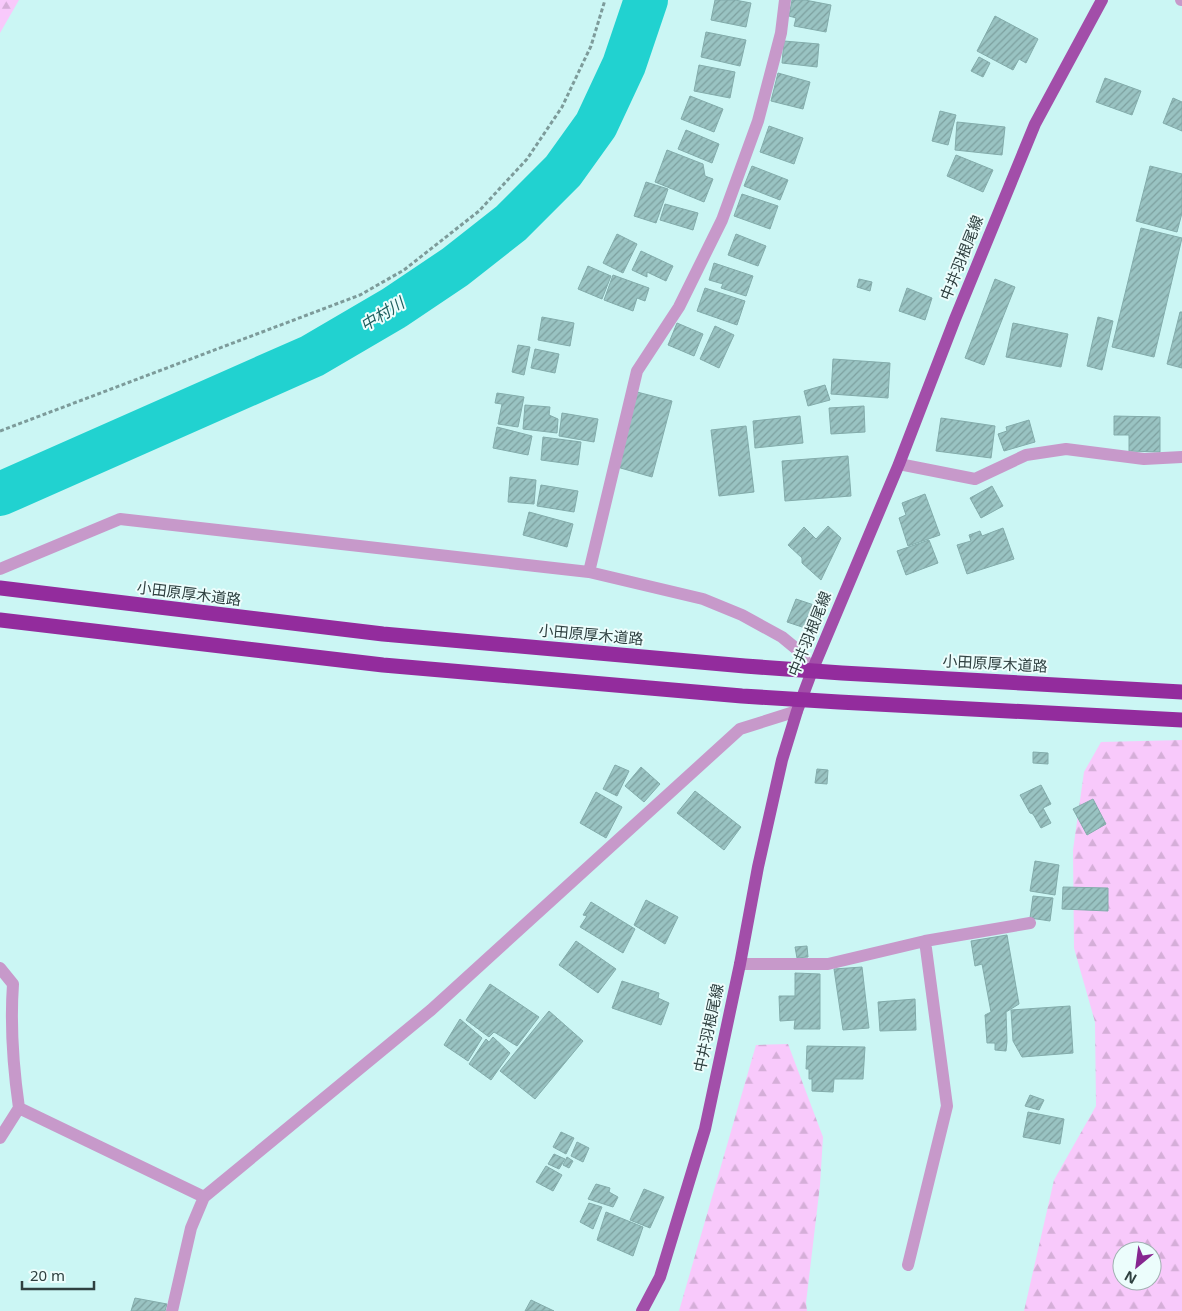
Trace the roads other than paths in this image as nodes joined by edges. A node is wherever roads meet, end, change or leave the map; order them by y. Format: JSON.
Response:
{"nodes":[{"id":1,"x":785,"y":0,"type":"edge"},
{"id":2,"x":1102,"y":0,"type":"edge"},
{"id":3,"x":1182,"y":457,"type":"edge"},
{"id":4,"x":899,"y":464,"type":"junction"},
{"id":5,"x":0,"y":569,"type":"edge"},
{"id":6,"x":589,"y":572,"type":"junction"},
{"id":7,"x":0,"y":588,"type":"edge"},
{"id":8,"x":0,"y":620,"type":"edge"},
{"id":9,"x":812,"y":671,"type":"junction"},
{"id":10,"x":1182,"y":692,"type":"edge"},
{"id":11,"x":797,"y":711,"type":"junction"},
{"id":12,"x":1182,"y":720,"type":"edge"},
{"id":13,"x":1030,"y":923,"type":"dead end"},
{"id":14,"x":926,"y":942,"type":"junction"},
{"id":15,"x":740,"y":964,"type":"junction"},
{"id":16,"x":0,"y":968,"type":"edge"},
{"id":17,"x":19,"y":1108,"type":"junction"},
{"id":18,"x":0,"y":1138,"type":"edge"},
{"id":19,"x":204,"y":1196,"type":"junction"},
{"id":20,"x":908,"y":1265,"type":"dead end"},
{"id":21,"x":172,"y":1311,"type":"edge"},
{"id":22,"x":642,"y":1311,"type":"edge"}],
"edges":[{"from":1,"to":6,"type":"street"},
{"from":2,"to":4,"type":"main road","name":"中井羽根尾線"},
{"from":3,"to":4,"type":"street"},
{"from":4,"to":9,"type":"main road","name":"中井羽根尾線"},
{"from":5,"to":6,"type":"street"},
{"from":6,"to":9,"type":"street"},
{"from":7,"to":10,"type":"highway","name":"小田原厚木道路"},
{"from":8,"to":12,"type":"highway"},
{"from":9,"to":11,"type":"main road","name":"中井羽根尾線"},
{"from":11,"to":15,"type":"main road","name":"中井羽根尾線"},
{"from":11,"to":19,"type":"street"},
{"from":13,"to":14,"type":"street"},
{"from":14,"to":15,"type":"street"},
{"from":14,"to":20,"type":"street"},
{"from":15,"to":22,"type":"main road","name":"中井羽根尾線"},
{"from":16,"to":17,"type":"street"},
{"from":17,"to":18,"type":"street"},
{"from":17,"to":19,"type":"street"},
{"from":19,"to":21,"type":"street"}]}
